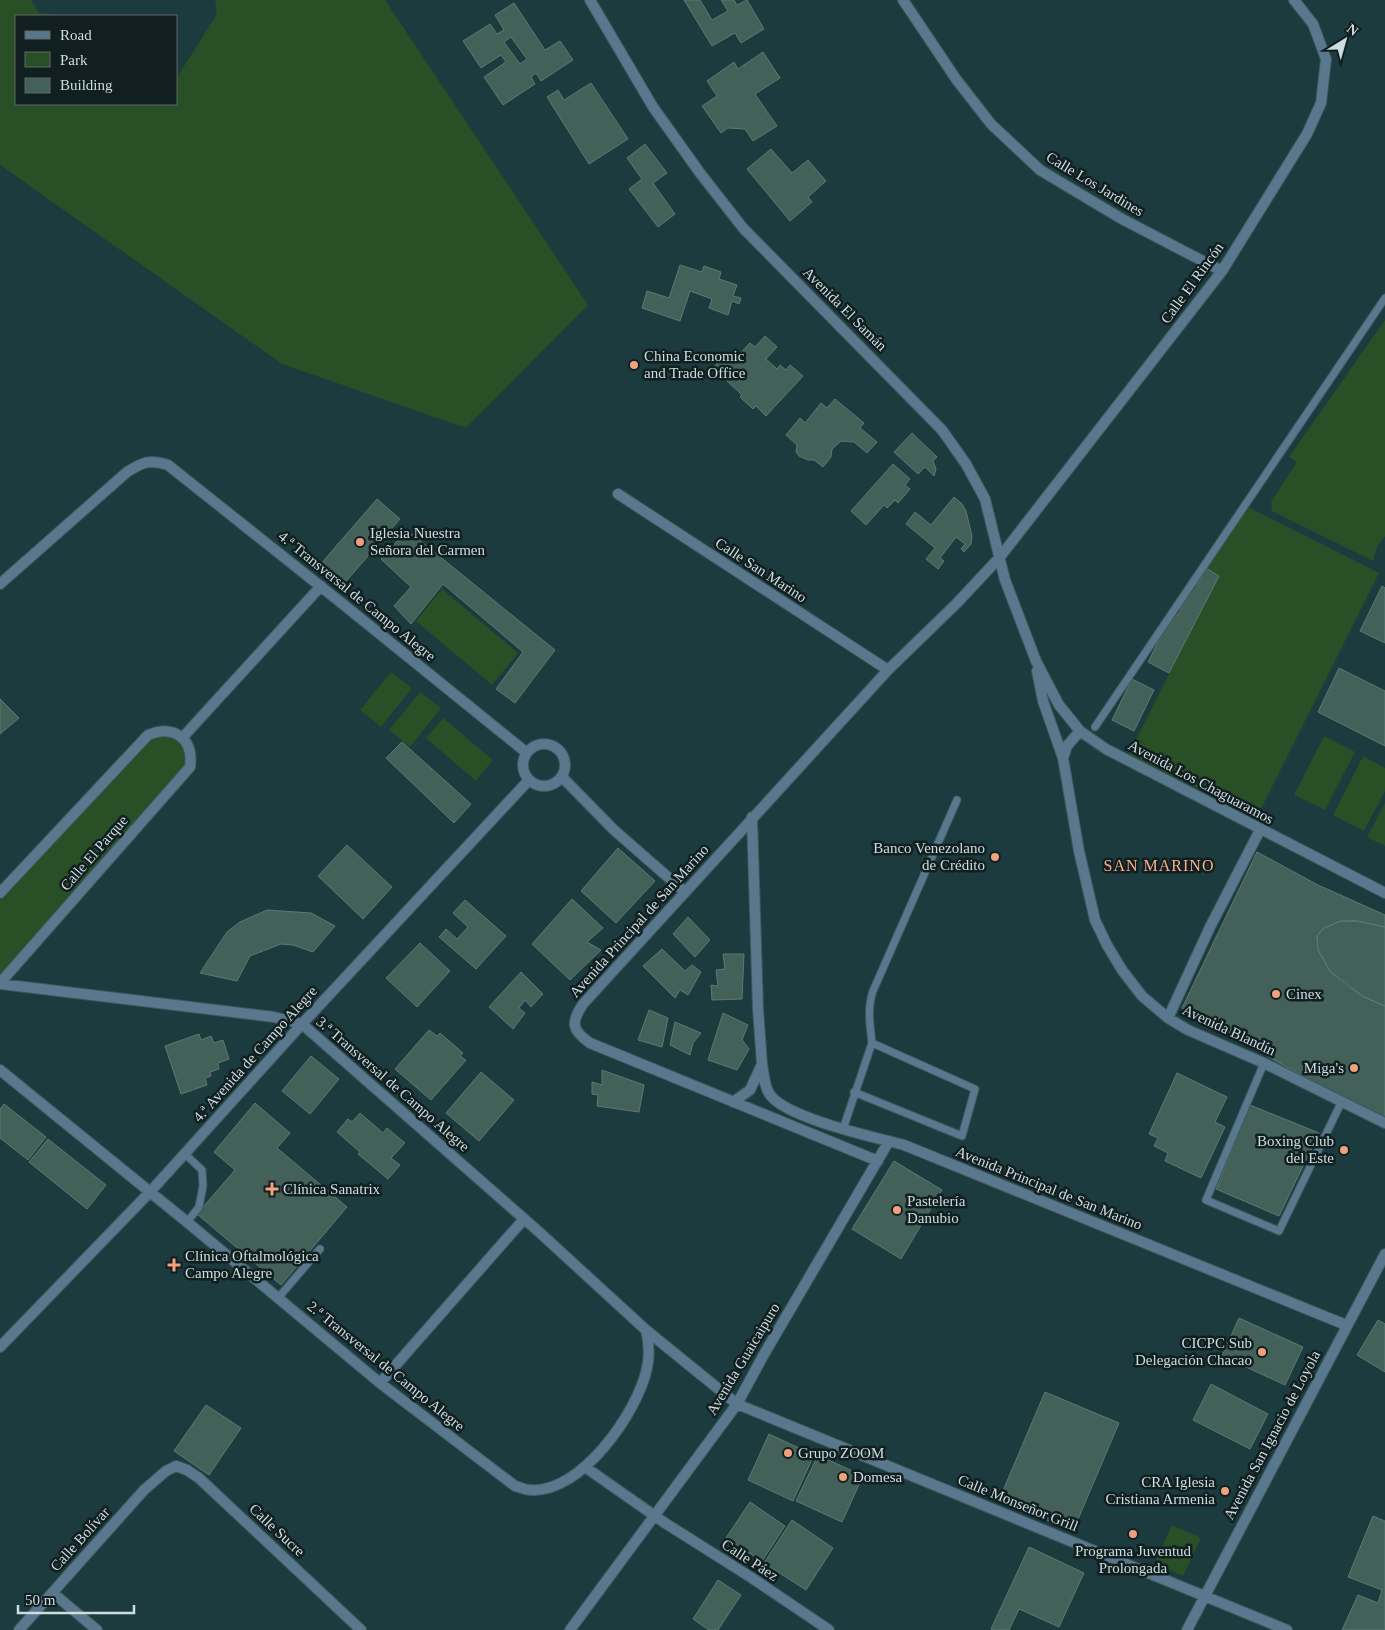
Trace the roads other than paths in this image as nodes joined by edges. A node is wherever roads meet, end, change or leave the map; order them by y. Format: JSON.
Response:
{"nodes":[{"id":1,"x":590,"y":0,"type":"edge"},
{"id":2,"x":903,"y":0,"type":"edge"},
{"id":3,"x":1294,"y":0,"type":"edge"},
{"id":4,"x":1222,"y":271,"type":"junction"},
{"id":5,"x":1385,"y":298,"type":"edge"},
{"id":6,"x":618,"y":494,"type":"dead end"},
{"id":7,"x":1000,"y":558,"type":"junction"},
{"id":8,"x":0,"y":584,"type":"edge"},
{"id":9,"x":321,"y":586,"type":"junction"},
{"id":10,"x":1036,"y":661,"type":"junction"},
{"id":11,"x":888,"y":670,"type":"junction"},
{"id":12,"x":1095,"y":727,"type":"dead end"},
{"id":13,"x":1080,"y":731,"type":"junction"},
{"id":14,"x":183,"y":737,"type":"junction"},
{"id":15,"x":526,"y":753,"type":"junction"},
{"id":16,"x":1063,"y":758,"type":"junction"},
{"id":17,"x":562,"y":777,"type":"junction"},
{"id":18,"x":529,"y":780,"type":"junction"},
{"id":19,"x":957,"y":800,"type":"dead end"},
{"id":20,"x":752,"y":817,"type":"junction"},
{"id":21,"x":1260,"y":830,"type":"junction"},
{"id":22,"x":685,"y":892,"type":"junction"},
{"id":23,"x":0,"y":893,"type":"edge"},
{"id":24,"x":1385,"y":894,"type":"edge"},
{"id":25,"x":0,"y":984,"type":"edge"},
{"id":26,"x":1168,"y":1018,"type":"junction"},
{"id":27,"x":302,"y":1024,"type":"junction"},
{"id":28,"x":872,"y":1044,"type":"junction"},
{"id":29,"x":1264,"y":1062,"type":"junction"},
{"id":30,"x":762,"y":1064,"type":"junction"},
{"id":31,"x":0,"y":1070,"type":"edge"},
{"id":32,"x":854,"y":1092,"type":"junction"},
{"id":33,"x":1342,"y":1101,"type":"junction"},
{"id":34,"x":733,"y":1102,"type":"junction"},
{"id":35,"x":1385,"y":1123,"type":"edge"},
{"id":36,"x":843,"y":1129,"type":"junction"},
{"id":37,"x":889,"y":1141,"type":"junction"},
{"id":38,"x":184,"y":1153,"type":"junction"},
{"id":39,"x":878,"y":1161,"type":"junction"},
{"id":40,"x":150,"y":1192,"type":"junction"},
{"id":41,"x":524,"y":1220,"type":"junction"},
{"id":42,"x":187,"y":1222,"type":"junction"},
{"id":43,"x":320,"y":1249,"type":"dead end"},
{"id":44,"x":1385,"y":1254,"type":"edge"},
{"id":45,"x":278,"y":1298,"type":"junction"},
{"id":46,"x":1346,"y":1325,"type":"junction"},
{"id":47,"x":646,"y":1330,"type":"junction"},
{"id":48,"x":0,"y":1347,"type":"edge"},
{"id":49,"x":380,"y":1384,"type":"junction"},
{"id":50,"x":738,"y":1404,"type":"junction"},
{"id":51,"x":586,"y":1467,"type":"junction"},
{"id":52,"x":166,"y":1471,"type":"joint"},
{"id":53,"x":654,"y":1516,"type":"junction"},
{"id":54,"x":53,"y":1593,"type":"junction"},
{"id":55,"x":1205,"y":1595,"type":"junction"},
{"id":56,"x":19,"y":1630,"type":"edge"},
{"id":57,"x":96,"y":1630,"type":"edge"},
{"id":58,"x":361,"y":1630,"type":"edge"},
{"id":59,"x":570,"y":1630,"type":"edge"},
{"id":60,"x":829,"y":1630,"type":"edge"},
{"id":61,"x":1186,"y":1630,"type":"edge"},
{"id":62,"x":1287,"y":1630,"type":"edge"}],
"edges":[{"from":1,"to":7,"type":"street","name":"Avenida El Samán"},
{"from":2,"to":4,"type":"street","name":"Calle Los Jardines"},
{"from":3,"to":4,"type":"street","name":"Calle El Rincón"},
{"from":4,"to":7,"type":"street","name":"Calle El Rincón"},
{"from":5,"to":12,"type":"lane"},
{"from":6,"to":11,"type":"street","name":"Calle San Marino"},
{"from":7,"to":10,"type":"street","name":"Avenida El Samán"},
{"from":7,"to":11,"type":"street","name":"Avenida Principal de San Marino"},
{"from":8,"to":9,"type":"street","name":"4.ª Transversal de Campo Alegre"},
{"from":9,"to":14,"type":"street"},
{"from":9,"to":15,"type":"street","name":"4.ª Transversal de Campo Alegre"},
{"from":10,"to":13,"type":"street","name":"Avenida Los Chaguaramos"},
{"from":10,"to":16,"type":"street","name":"Avenida Blandín"},
{"from":11,"to":20,"type":"street","name":"Avenida Principal de San Marino"},
{"from":13,"to":16,"type":"street"},
{"from":13,"to":21,"type":"street","name":"Avenida Los Chaguaramos"},
{"from":14,"to":23,"type":"street"},
{"from":14,"to":25,"type":"street","name":"Calle El Parque"},
{"from":15,"to":17,"type":"street"},
{"from":15,"to":18,"type":"street"},
{"from":16,"to":26,"type":"street","name":"Avenida Blandín"},
{"from":17,"to":18,"type":"street"},
{"from":17,"to":22,"type":"street"},
{"from":18,"to":27,"type":"street","name":"4.ª Avenida de Campo Alegre"},
{"from":19,"to":28,"type":"lane"},
{"from":20,"to":22,"type":"street","name":"Avenida Principal de San Marino"},
{"from":20,"to":30,"type":"street","name":"Avenida Principal de San Marino"},
{"from":21,"to":24,"type":"street","name":"Avenida Los Chaguaramos"},
{"from":21,"to":26,"type":"street"},
{"from":22,"to":34,"type":"street","name":"Avenida Principal de San Marino"},
{"from":25,"to":27,"type":"street","name":"3.ª Transversal de Campo Alegre"},
{"from":26,"to":29,"type":"street","name":"Avenida Blandín"},
{"from":27,"to":38,"type":"street","name":"4.ª Avenida de Campo Alegre"},
{"from":27,"to":41,"type":"street","name":"3.ª Transversal de Campo Alegre"},
{"from":28,"to":32,"type":"lane"},
{"from":28,"to":32,"type":"lane"},
{"from":29,"to":33,"type":"street","name":"Avenida Blandín"},
{"from":29,"to":33,"type":"lane"},
{"from":30,"to":34,"type":"street","name":"Avenida Principal de San Marino"},
{"from":30,"to":36,"type":"street","name":"Avenida Principal de San Marino"},
{"from":31,"to":40,"type":"street","name":"2.ª Transversal de Campo Alegre"},
{"from":32,"to":36,"type":"lane"},
{"from":33,"to":35,"type":"street","name":"Avenida Blandín"},
{"from":34,"to":39,"type":"street","name":"Avenida Principal de San Marino"},
{"from":36,"to":37,"type":"street","name":"Avenida Principal de San Marino"},
{"from":37,"to":39,"type":"street","name":"Avenida Guaicaipuro"},
{"from":37,"to":46,"type":"street","name":"Avenida Principal de San Marino"},
{"from":38,"to":40,"type":"street","name":"4.ª Avenida de Campo Alegre"},
{"from":38,"to":42,"type":"lane"},
{"from":39,"to":50,"type":"street","name":"Avenida Guaicaipuro"},
{"from":40,"to":42,"type":"street","name":"2.ª Transversal de Campo Alegre"},
{"from":40,"to":48,"type":"street","name":"4.ª Avenida de Campo Alegre"},
{"from":41,"to":47,"type":"street","name":"3.ª Transversal de Campo Alegre"},
{"from":41,"to":49,"type":"street"},
{"from":42,"to":45,"type":"street","name":"2.ª Transversal de Campo Alegre"},
{"from":43,"to":45,"type":"lane"},
{"from":44,"to":46,"type":"street","name":"Avenida San Ignacio de Loyola"},
{"from":45,"to":49,"type":"street","name":"2.ª Transversal de Campo Alegre"},
{"from":46,"to":55,"type":"street","name":"Avenida San Ignacio de Loyola"},
{"from":47,"to":50,"type":"street","name":"3.ª Transversal de Campo Alegre"},
{"from":47,"to":51,"type":"street"},
{"from":49,"to":51,"type":"street","name":"2.ª Transversal de Campo Alegre"},
{"from":50,"to":53,"type":"street","name":"Avenida Guaicaipuro"},
{"from":50,"to":55,"type":"street","name":"Calle Monseñor Grill"},
{"from":51,"to":53,"type":"street"},
{"from":52,"to":54,"type":"street","name":"Calle Bolívar"},
{"from":52,"to":58,"type":"street","name":"Calle Sucre"},
{"from":53,"to":59,"type":"street","name":"Avenida Guaicaipuro"},
{"from":53,"to":60,"type":"street","name":"Calle Páez"},
{"from":54,"to":56,"type":"street","name":"Calle Bolívar"},
{"from":54,"to":57,"type":"street"},
{"from":55,"to":61,"type":"street","name":"Avenida San Ignacio de Loyola"},
{"from":55,"to":62,"type":"street","name":"Calle Monseñor Grill"}]}
